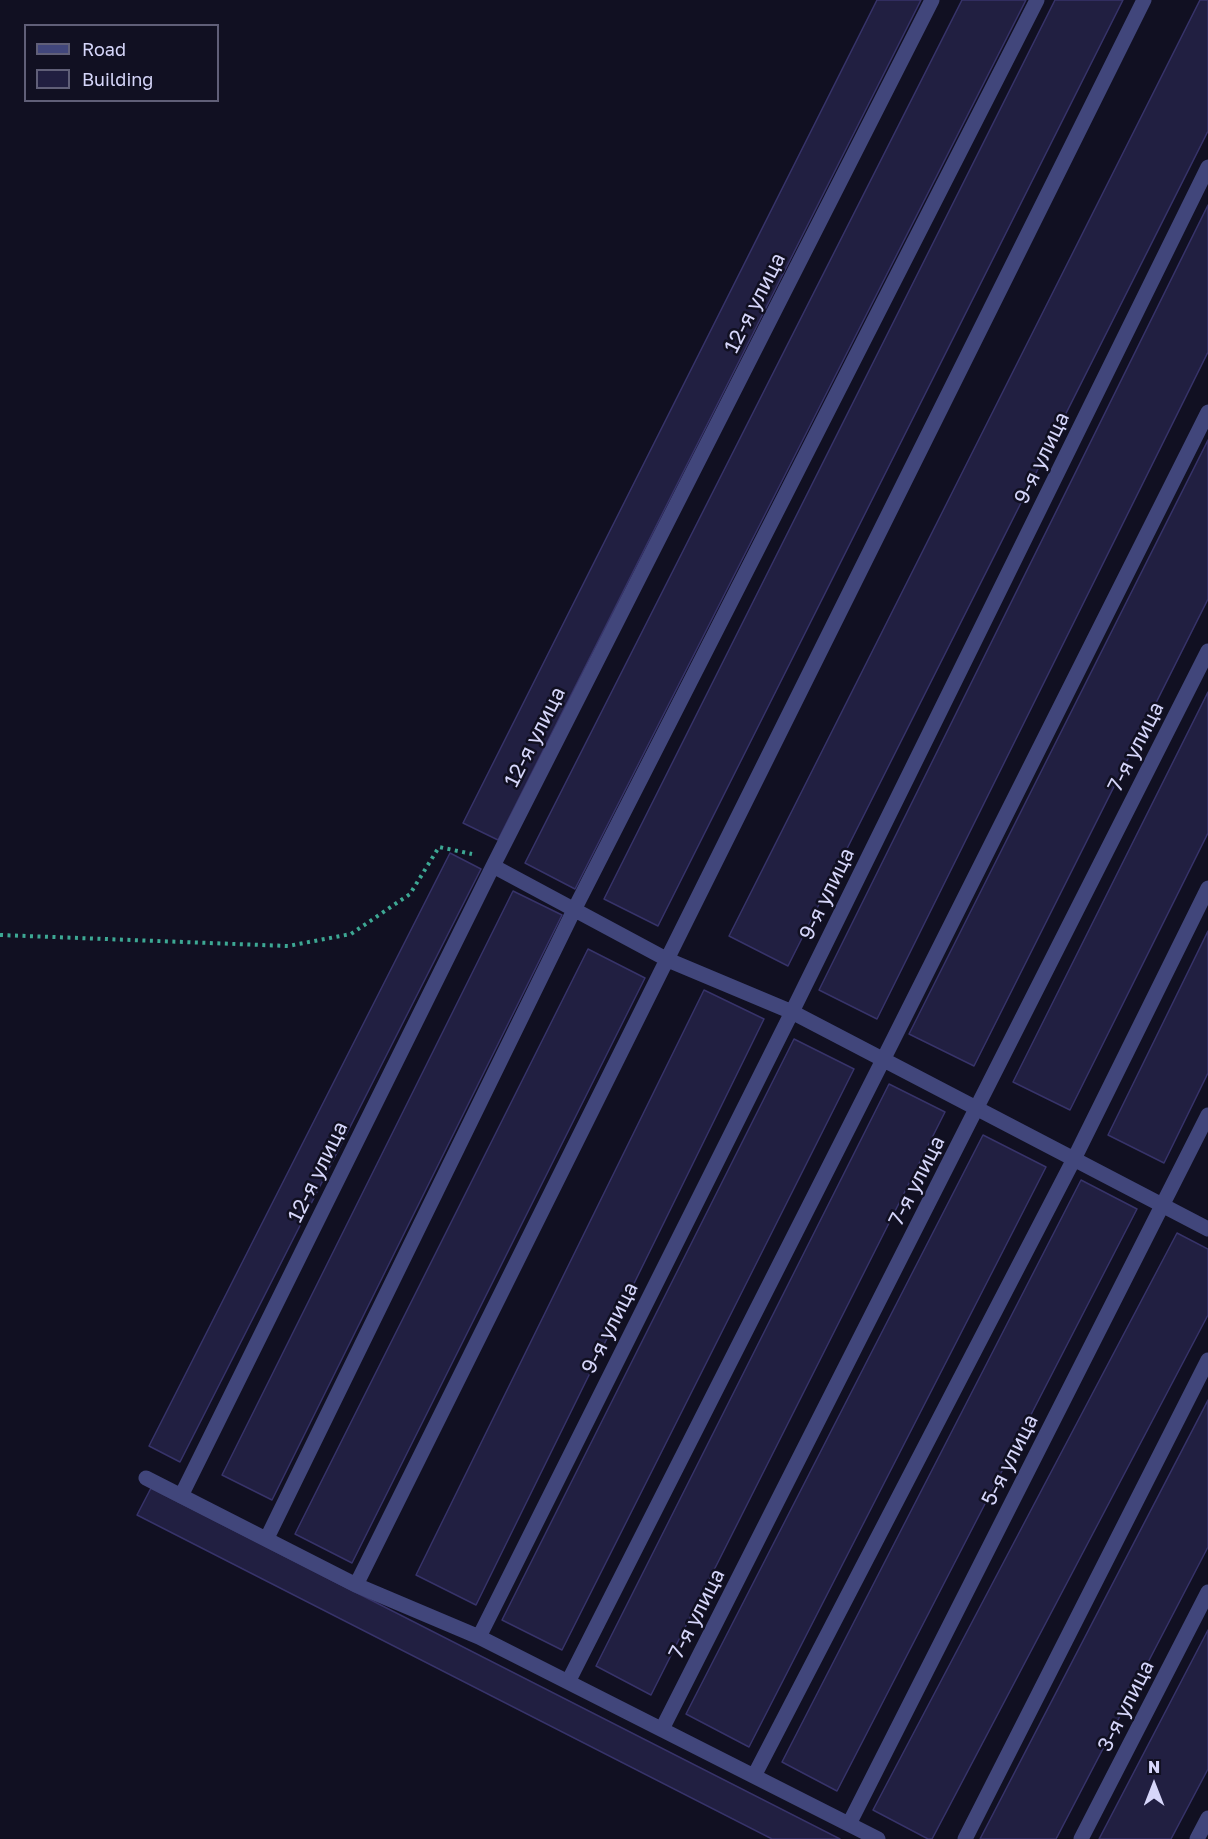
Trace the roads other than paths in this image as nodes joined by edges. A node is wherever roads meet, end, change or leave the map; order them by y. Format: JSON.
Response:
{"nodes":[{"id":1,"x":932,"y":0,"type":"edge"},
{"id":2,"x":1037,"y":0,"type":"edge"},
{"id":3,"x":1144,"y":0,"type":"edge"},
{"id":4,"x":1208,"y":167,"type":"edge"},
{"id":5,"x":1208,"y":412,"type":"edge"},
{"id":6,"x":1208,"y":651,"type":"edge"},
{"id":7,"x":493,"y":866,"type":"junction"},
{"id":8,"x":1208,"y":888,"type":"edge"},
{"id":9,"x":574,"y":910,"type":"junction"},
{"id":10,"x":668,"y":960,"type":"junction"},
{"id":11,"x":792,"y":1012,"type":"junction"},
{"id":12,"x":883,"y":1060,"type":"junction"},
{"id":13,"x":976,"y":1108,"type":"junction"},
{"id":14,"x":1208,"y":1115,"type":"edge"},
{"id":15,"x":1074,"y":1159,"type":"junction"},
{"id":16,"x":1163,"y":1205,"type":"junction"},
{"id":17,"x":1208,"y":1229,"type":"edge"},
{"id":18,"x":1208,"y":1360,"type":"edge"},
{"id":19,"x":146,"y":1478,"type":"dead end"},
{"id":20,"x":181,"y":1496,"type":"junction"},
{"id":21,"x":267,"y":1538,"type":"junction"},
{"id":22,"x":356,"y":1585,"type":"junction"},
{"id":23,"x":1208,"y":1592,"type":"edge"},
{"id":24,"x":479,"y":1637,"type":"junction"},
{"id":25,"x":568,"y":1682,"type":"junction"},
{"id":26,"x":662,"y":1729,"type":"junction"},
{"id":27,"x":754,"y":1776,"type":"junction"},
{"id":28,"x":1208,"y":1818,"type":"edge"},
{"id":29,"x":849,"y":1824,"type":"junction"},
{"id":30,"x":878,"y":1839,"type":"edge"},
{"id":31,"x":965,"y":1839,"type":"edge"},
{"id":32,"x":1080,"y":1839,"type":"edge"},
{"id":33,"x":1197,"y":1839,"type":"edge"}],
"edges":[{"from":1,"to":7,"type":"street","name":"12-я улица"},
{"from":2,"to":9,"type":"street"},
{"from":3,"to":10,"type":"street"},
{"from":4,"to":11,"type":"street","name":"9-я улица"},
{"from":5,"to":12,"type":"street"},
{"from":6,"to":13,"type":"street","name":"7-я улица"},
{"from":7,"to":9,"type":"street"},
{"from":7,"to":20,"type":"street","name":"12-я улица"},
{"from":8,"to":15,"type":"street"},
{"from":9,"to":10,"type":"street"},
{"from":9,"to":21,"type":"street"},
{"from":10,"to":11,"type":"street"},
{"from":10,"to":22,"type":"street"},
{"from":11,"to":12,"type":"street"},
{"from":11,"to":24,"type":"street","name":"9-я улица"},
{"from":12,"to":13,"type":"street"},
{"from":12,"to":25,"type":"street"},
{"from":13,"to":15,"type":"street"},
{"from":13,"to":26,"type":"street","name":"7-я улица"},
{"from":14,"to":16,"type":"street","name":"5-я улица"},
{"from":15,"to":16,"type":"street"},
{"from":15,"to":27,"type":"street"},
{"from":16,"to":17,"type":"street"},
{"from":16,"to":29,"type":"street","name":"5-я улица"},
{"from":18,"to":31,"type":"street"},
{"from":19,"to":20,"type":"street"},
{"from":20,"to":21,"type":"street"},
{"from":21,"to":22,"type":"street"},
{"from":22,"to":24,"type":"street"},
{"from":23,"to":32,"type":"street","name":"3-я улица"},
{"from":24,"to":25,"type":"street"},
{"from":25,"to":26,"type":"street"},
{"from":26,"to":27,"type":"street"},
{"from":27,"to":29,"type":"street"},
{"from":28,"to":33,"type":"street"},
{"from":29,"to":30,"type":"street"}]}
